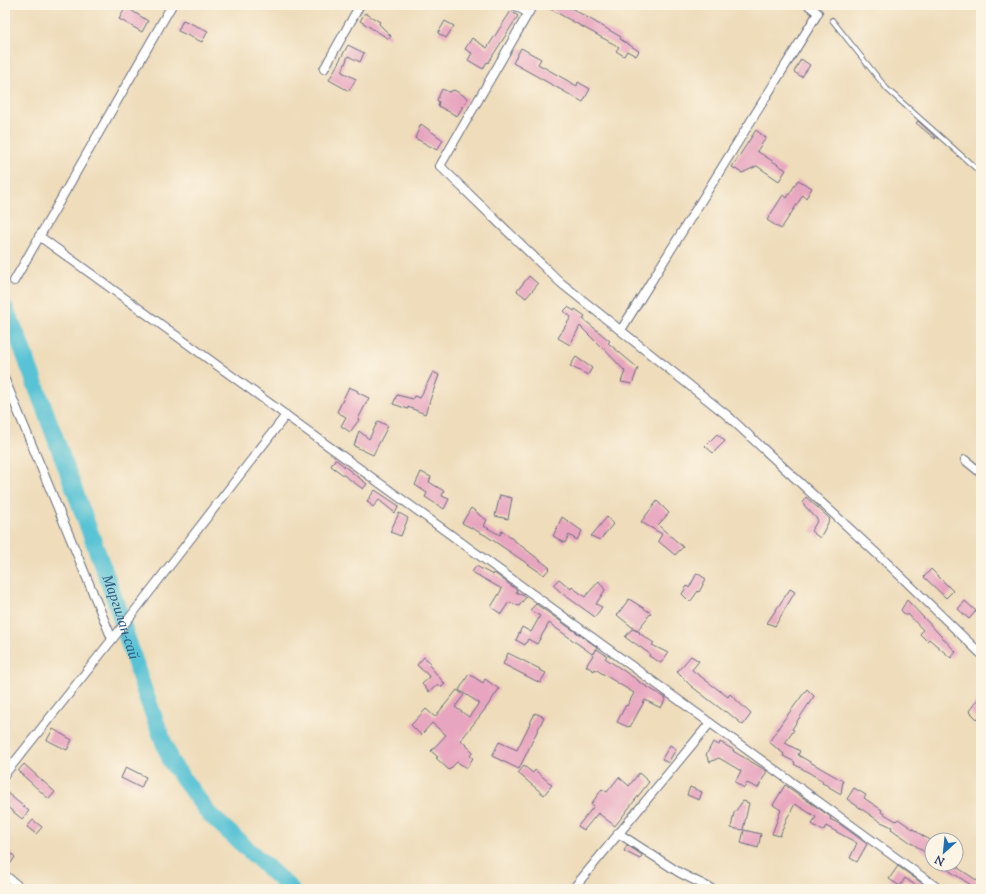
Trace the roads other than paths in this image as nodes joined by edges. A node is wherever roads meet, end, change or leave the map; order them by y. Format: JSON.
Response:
{"nodes":[{"id":1,"x":172,"y":5,"type":"edge"},
{"id":2,"x":360,"y":5,"type":"edge"},
{"id":3,"x":514,"y":5,"type":"edge"},
{"id":4,"x":533,"y":5,"type":"edge"},
{"id":5,"x":808,"y":5,"type":"edge"},
{"id":6,"x":528,"y":13,"type":"junction"},
{"id":7,"x":832,"y":20,"type":"dead end"},
{"id":8,"x":324,"y":69,"type":"dead end"},
{"id":9,"x":981,"y":173,"type":"edge"},
{"id":10,"x":39,"y":236,"type":"junction"},
{"id":11,"x":14,"y":281,"type":"dead end"},
{"id":12,"x":621,"y":330,"type":"junction"},
{"id":13,"x":5,"y":380,"type":"edge"},
{"id":14,"x":286,"y":415,"type":"junction"},
{"id":15,"x":965,"y":460,"type":"dead end"},
{"id":16,"x":981,"y":473,"type":"edge"},
{"id":17,"x":112,"y":639,"type":"junction"},
{"id":18,"x":981,"y":654,"type":"edge"},
{"id":19,"x":710,"y":723,"type":"junction"},
{"id":20,"x":5,"y":774,"type":"edge"},
{"id":21,"x":618,"y":833,"type":"junction"},
{"id":22,"x":5,"y":875,"type":"edge"},
{"id":23,"x":22,"y":889,"type":"edge"},
{"id":24,"x":573,"y":889,"type":"edge"},
{"id":25,"x":712,"y":889,"type":"edge"},
{"id":26,"x":939,"y":889,"type":"edge"}],
"edges":[{"from":1,"to":10,"type":"street"},
{"from":2,"to":8,"type":"street"},
{"from":3,"to":6,"type":"street"},
{"from":4,"to":6,"type":"street"},
{"from":5,"to":12,"type":"street"},
{"from":6,"to":12,"type":"street"},
{"from":7,"to":9,"type":"lane"},
{"from":10,"to":11,"type":"street"},
{"from":10,"to":14,"type":"street"},
{"from":12,"to":18,"type":"street"},
{"from":13,"to":17,"type":"street"},
{"from":14,"to":17,"type":"street"},
{"from":14,"to":19,"type":"street"},
{"from":15,"to":16,"type":"street"},
{"from":17,"to":20,"type":"street"},
{"from":19,"to":21,"type":"street"},
{"from":19,"to":26,"type":"street"},
{"from":21,"to":24,"type":"street"},
{"from":21,"to":25,"type":"street"},
{"from":22,"to":23,"type":"street"}]}
